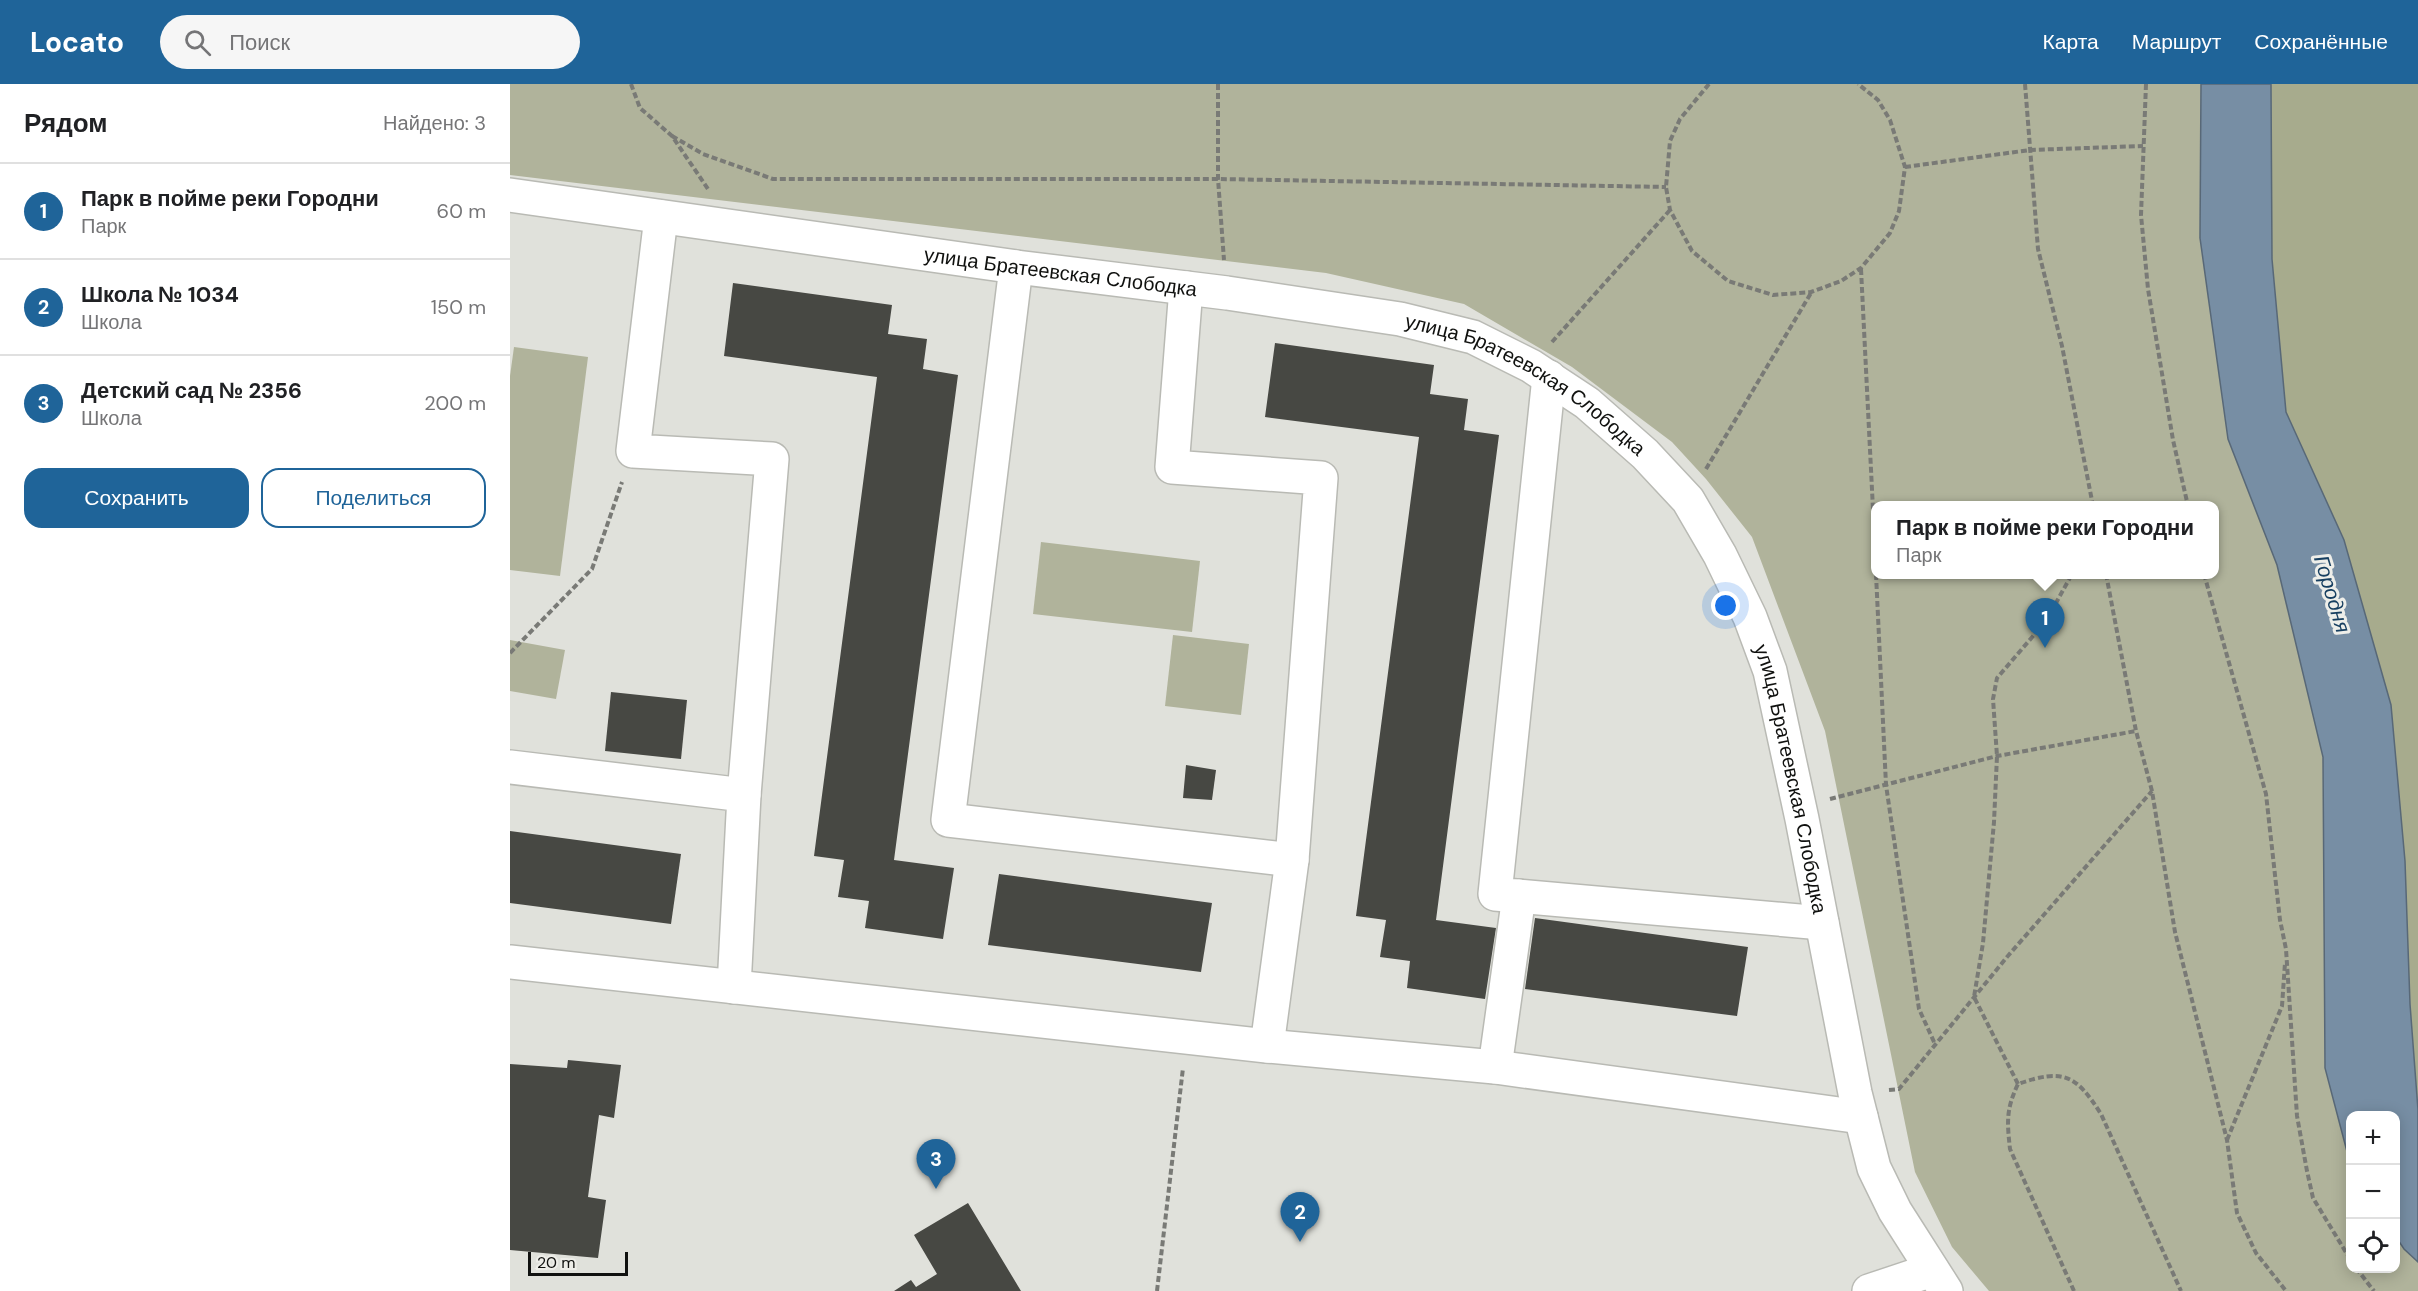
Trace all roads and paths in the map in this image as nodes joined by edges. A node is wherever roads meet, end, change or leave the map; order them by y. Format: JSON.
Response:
{"nodes":[{"id":1,"x":631,"y":84,"type":"edge"},
{"id":2,"x":1218,"y":84,"type":"edge"},
{"id":3,"x":1708,"y":84,"type":"edge"},
{"id":4,"x":1858,"y":84,"type":"edge"},
{"id":5,"x":2025,"y":84,"type":"edge"},
{"id":6,"x":2146,"y":84,"type":"edge"},
{"id":7,"x":672,"y":135,"type":"junction"},
{"id":8,"x":2143,"y":146,"type":"junction"},
{"id":9,"x":2030,"y":150,"type":"junction"},
{"id":10,"x":1905,"y":167,"type":"junction"},
{"id":11,"x":1218,"y":179,"type":"junction"},
{"id":12,"x":1666,"y":187,"type":"junction"},
{"id":13,"x":710,"y":191,"type":"dead end"},
{"id":14,"x":510,"y":195,"type":"edge"},
{"id":15,"x":1670,"y":210,"type":"junction"},
{"id":16,"x":661,"y":217,"type":"junction"},
{"id":17,"x":1016,"y":267,"type":"junction"},
{"id":18,"x":1861,"y":268,"type":"junction"},
{"id":19,"x":1186,"y":288,"type":"junction"},
{"id":20,"x":1811,"y":292,"type":"junction"},
{"id":21,"x":1227,"y":293,"type":"junction"},
{"id":22,"x":1548,"y":362,"type":"junction"},
{"id":23,"x":633,"y":451,"type":"junction"},
{"id":24,"x":1705,"y":470,"type":"dead end"},
{"id":25,"x":1872,"y":501,"type":"edge"},
{"id":26,"x":2091,"y":501,"type":"edge"},
{"id":27,"x":2187,"y":501,"type":"edge"},
{"id":28,"x":1876,"y":579,"type":"edge"},
{"id":29,"x":2069,"y":579,"type":"edge"},
{"id":30,"x":2107,"y":579,"type":"edge"},
{"id":31,"x":2205,"y":579,"type":"edge"},
{"id":32,"x":510,"y":653,"type":"edge"},
{"id":33,"x":2136,"y":731,"type":"junction"},
{"id":34,"x":1997,"y":756,"type":"junction"},
{"id":35,"x":510,"y":767,"type":"edge"},
{"id":36,"x":1886,"y":785,"type":"junction"},
{"id":37,"x":2152,"y":791,"type":"junction"},
{"id":38,"x":744,"y":795,"type":"junction"},
{"id":39,"x":1799,"y":806,"type":"junction"},
{"id":40,"x":1292,"y":860,"type":"junction"},
{"id":41,"x":1519,"y":896,"type":"junction"},
{"id":42,"x":1822,"y":922,"type":"junction"},
{"id":43,"x":2286,"y":948,"type":"junction"},
{"id":44,"x":510,"y":962,"type":"edge"},
{"id":45,"x":734,"y":987,"type":"junction"},
{"id":46,"x":1974,"y":997,"type":"junction"},
{"id":47,"x":1187,"y":1037,"type":"junction"},
{"id":48,"x":1935,"y":1045,"type":"junction"},
{"id":49,"x":1267,"y":1046,"type":"junction"},
{"id":50,"x":1495,"y":1067,"type":"junction"},
{"id":51,"x":2018,"y":1084,"type":"junction"},
{"id":52,"x":1858,"y":1105,"type":"junction"},
{"id":53,"x":2226,"y":1140,"type":"junction"},
{"id":54,"x":2346,"y":1252,"type":"edge"},
{"id":55,"x":2359,"y":1273,"type":"edge"},
{"id":56,"x":1939,"y":1281,"type":"edge"},
{"id":57,"x":1157,"y":1291,"type":"edge"},
{"id":58,"x":1869,"y":1291,"type":"edge"},
{"id":59,"x":2074,"y":1291,"type":"edge"},
{"id":60,"x":2181,"y":1291,"type":"edge"},
{"id":61,"x":2286,"y":1291,"type":"edge"},
{"id":62,"x":2374,"y":1291,"type":"edge"}],
"edges":[{"from":1,"to":7,"type":"path"},
{"from":2,"to":11,"type":"path"},
{"from":3,"to":12,"type":"path"},
{"from":4,"to":10,"type":"path"},
{"from":5,"to":9,"type":"path"},
{"from":6,"to":8,"type":"path"},
{"from":7,"to":11,"type":"path"},
{"from":7,"to":13,"type":"path"},
{"from":8,"to":9,"type":"path"},
{"from":8,"to":27,"type":"path"},
{"from":9,"to":10,"type":"path"},
{"from":9,"to":26,"type":"path"},
{"from":10,"to":18,"type":"path"},
{"from":11,"to":12,"type":"path"},
{"from":11,"to":21,"type":"path"},
{"from":12,"to":15,"type":"path"},
{"from":14,"to":16,"type":"street","name":"улица Братеевская Слободка"},
{"from":15,"to":20,"type":"path"},
{"from":15,"to":22,"type":"path"},
{"from":16,"to":17,"type":"street","name":"улица Братеевская Слободка"},
{"from":16,"to":23,"type":"street"},
{"from":17,"to":19,"type":"street","name":"улица Братеевская Слободка"},
{"from":17,"to":40,"type":"street"},
{"from":18,"to":20,"type":"path"},
{"from":18,"to":25,"type":"path"},
{"from":19,"to":21,"type":"street","name":"улица Братеевская Слободка"},
{"from":19,"to":40,"type":"street"},
{"from":20,"to":24,"type":"path"},
{"from":21,"to":22,"type":"street","name":"улица Братеевская Слободка"},
{"from":22,"to":39,"type":"street","name":"улица Братеевская Слободка"},
{"from":22,"to":41,"type":"street"},
{"from":23,"to":32,"type":"path"},
{"from":23,"to":38,"type":"street"},
{"from":28,"to":36,"type":"path"},
{"from":29,"to":34,"type":"path"},
{"from":30,"to":33,"type":"path"},
{"from":31,"to":43,"type":"path"},
{"from":33,"to":34,"type":"path"},
{"from":33,"to":37,"type":"path"},
{"from":34,"to":36,"type":"path"},
{"from":34,"to":46,"type":"path"},
{"from":35,"to":38,"type":"street"},
{"from":36,"to":39,"type":"path"},
{"from":36,"to":48,"type":"path"},
{"from":37,"to":46,"type":"path"},
{"from":37,"to":53,"type":"path"},
{"from":38,"to":45,"type":"street"},
{"from":39,"to":42,"type":"street","name":"улица Братеевская Слободка"},
{"from":40,"to":49,"type":"street"},
{"from":41,"to":42,"type":"street"},
{"from":41,"to":50,"type":"street"},
{"from":42,"to":52,"type":"street","name":"улица Братеевская Слободка"},
{"from":43,"to":53,"type":"path"},
{"from":43,"to":54,"type":"path"},
{"from":44,"to":45,"type":"street"},
{"from":45,"to":47,"type":"street"},
{"from":46,"to":48,"type":"path"},
{"from":46,"to":51,"type":"path"},
{"from":47,"to":49,"type":"street"},
{"from":47,"to":57,"type":"path"},
{"from":48,"to":52,"type":"path"},
{"from":49,"to":50,"type":"street"},
{"from":50,"to":52,"type":"street"},
{"from":51,"to":59,"type":"path"},
{"from":51,"to":60,"type":"path"},
{"from":52,"to":56,"type":"street","name":"улица Братеевская Слободка"},
{"from":53,"to":61,"type":"path"},
{"from":55,"to":62,"type":"path"},
{"from":56,"to":58,"type":"street"}]}
